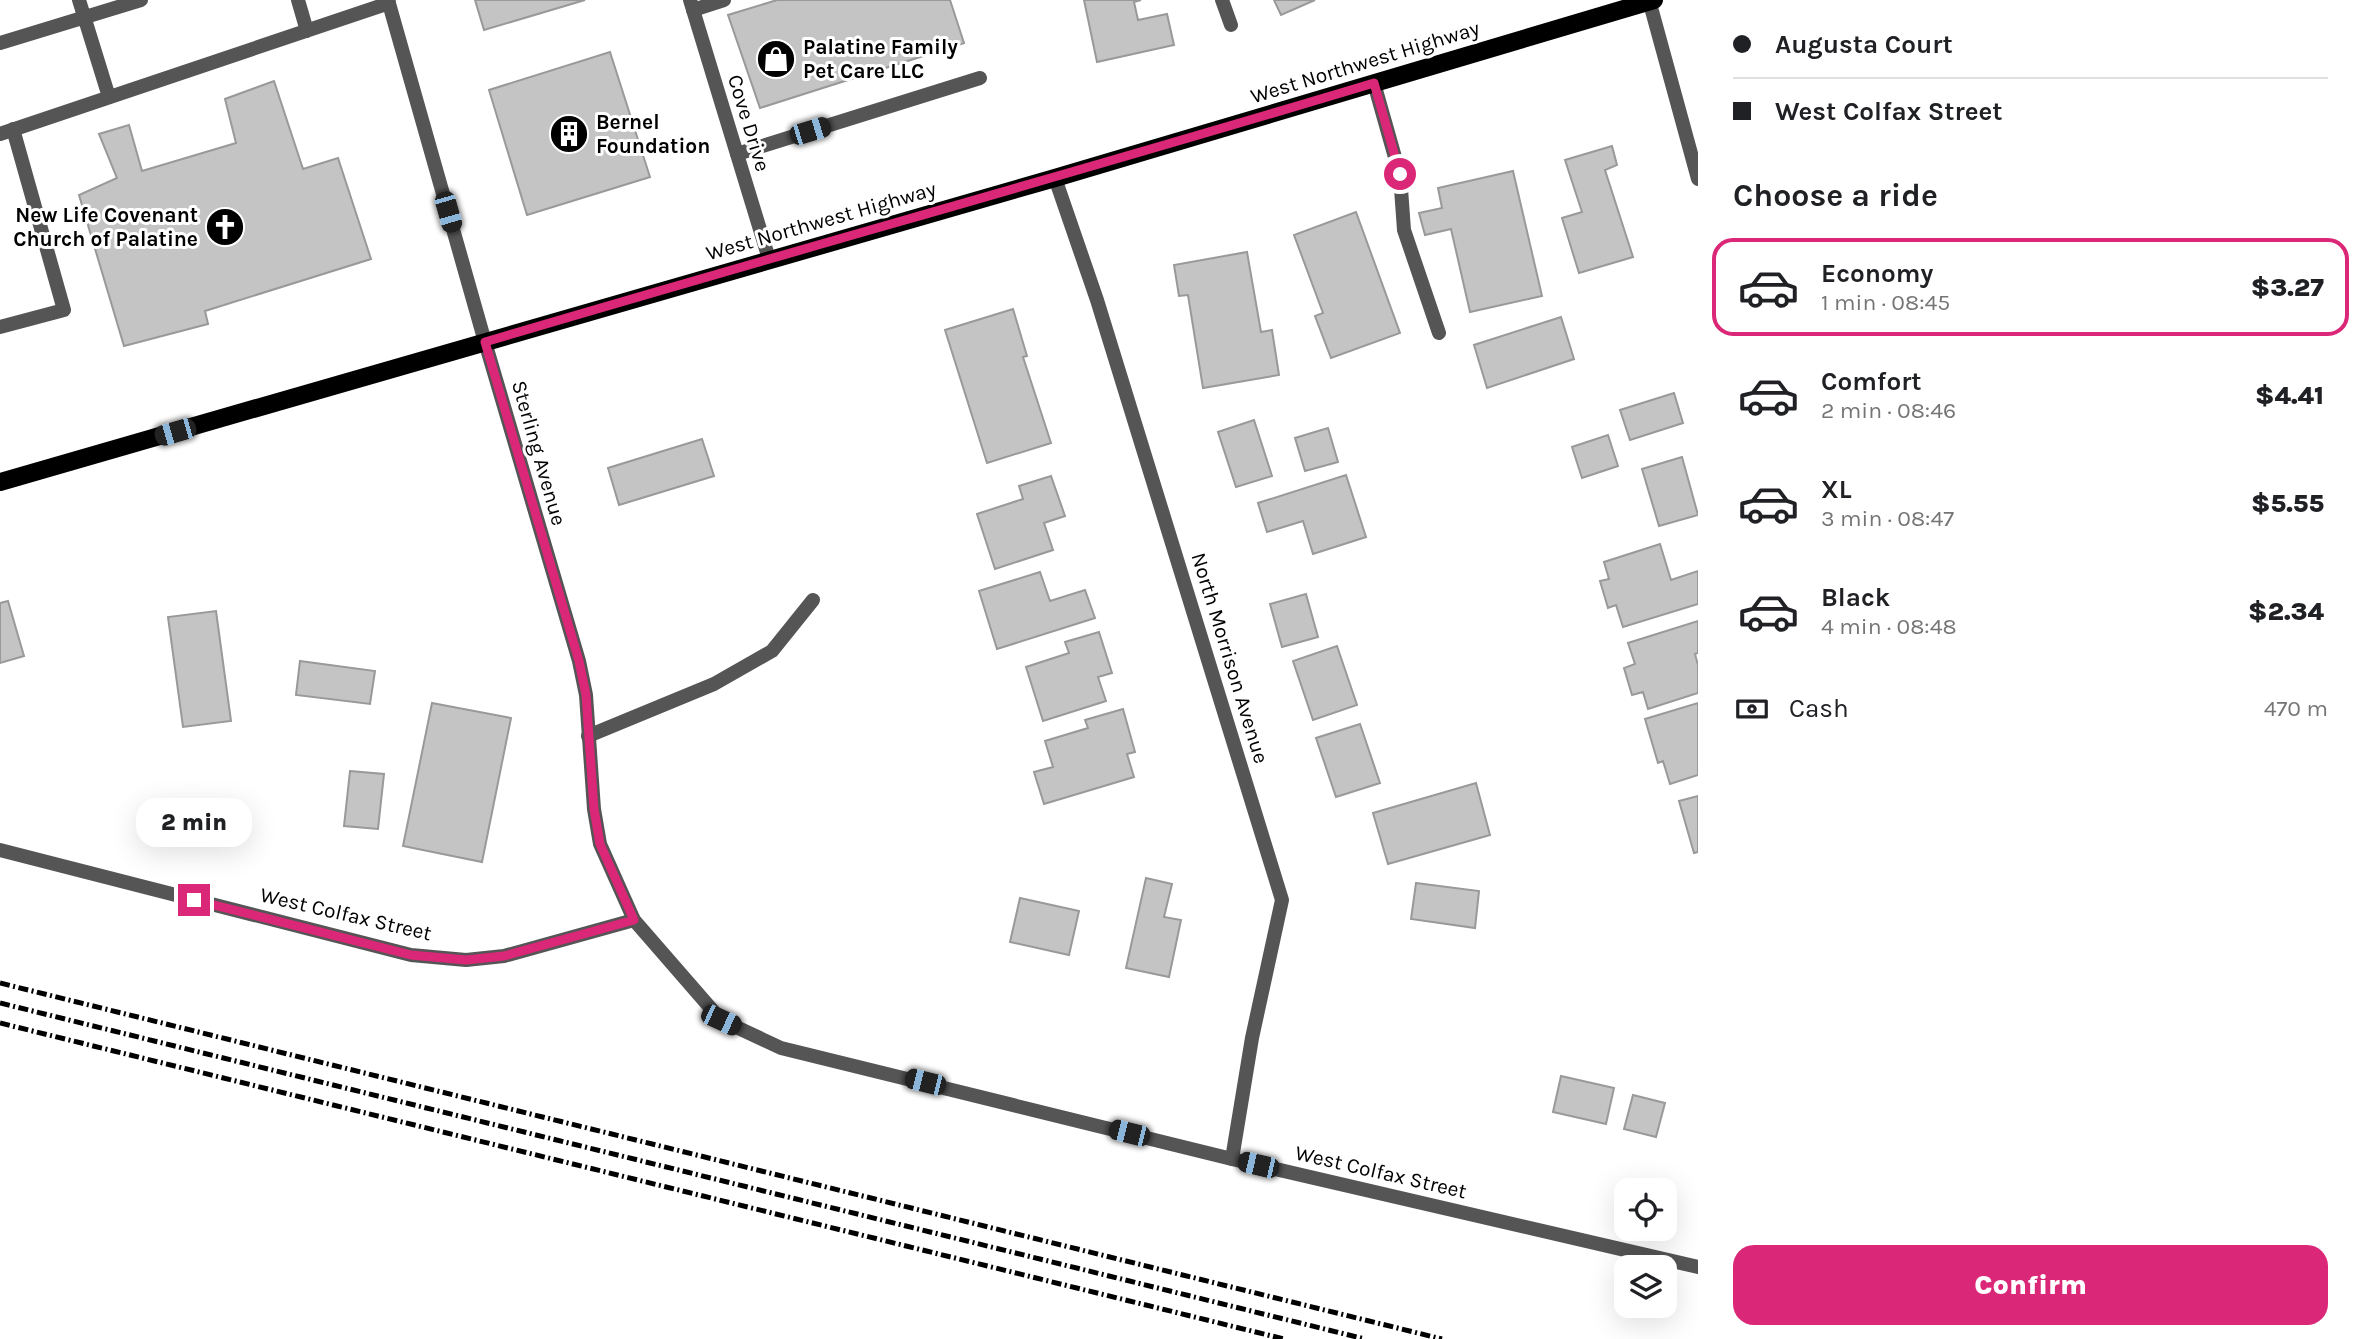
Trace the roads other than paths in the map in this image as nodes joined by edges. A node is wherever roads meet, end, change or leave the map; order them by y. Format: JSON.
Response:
{"nodes":[{"id":1,"x":79,"y":0,"type":"edge"},
{"id":2,"x":141,"y":0,"type":"edge"},
{"id":3,"x":298,"y":0,"type":"edge"},
{"id":4,"x":724,"y":0,"type":"edge"},
{"id":5,"x":1222,"y":0,"type":"edge"},
{"id":6,"x":1650,"y":0,"type":"edge"},
{"id":7,"x":388,"y":2,"type":"edge"},
{"id":8,"x":692,"y":5,"type":"edge"},
{"id":9,"x":85,"y":17,"type":"junction"},
{"id":10,"x":1231,"y":25,"type":"dead end"},
{"id":11,"x":307,"y":31,"type":"junction"},
{"id":12,"x":0,"y":43,"type":"edge"},
{"id":13,"x":980,"y":78,"type":"dead end"},
{"id":14,"x":1374,"y":83,"type":"junction"},
{"id":15,"x":109,"y":97,"type":"junction"},
{"id":16,"x":6,"y":132,"type":"edge"},
{"id":17,"x":737,"y":154,"type":"junction"},
{"id":18,"x":1055,"y":178,"type":"junction"},
{"id":19,"x":1698,"y":179,"type":"edge"},
{"id":20,"x":769,"y":259,"type":"junction"},
{"id":21,"x":0,"y":327,"type":"edge"},
{"id":22,"x":1439,"y":333,"type":"dead end"},
{"id":23,"x":485,"y":342,"type":"junction"},
{"id":24,"x":0,"y":482,"type":"edge"},
{"id":25,"x":813,"y":600,"type":"dead end"},
{"id":26,"x":588,"y":736,"type":"junction"},
{"id":27,"x":0,"y":850,"type":"edge"},
{"id":28,"x":634,"y":920,"type":"junction"},
{"id":29,"x":1232,"y":1159,"type":"junction"},
{"id":30,"x":1698,"y":1267,"type":"edge"}],
"edges":[{"from":1,"to":9,"type":"street"},
{"from":2,"to":9,"type":"street"},
{"from":3,"to":11,"type":"street"},
{"from":4,"to":8,"type":"street"},
{"from":5,"to":10,"type":"street"},
{"from":6,"to":14,"type":"main road","name":"West Northwest Highway"},
{"from":6,"to":19,"type":"street"},
{"from":7,"to":11,"type":"street"},
{"from":7,"to":23,"type":"street","name":"Sterling Avenue"},
{"from":8,"to":17,"type":"street","name":"Cove Drive"},
{"from":9,"to":12,"type":"street"},
{"from":9,"to":15,"type":"street"},
{"from":11,"to":15,"type":"street"},
{"from":13,"to":17,"type":"street"},
{"from":14,"to":18,"type":"main road","name":"West Northwest Highway"},
{"from":14,"to":22,"type":"street"},
{"from":15,"to":16,"type":"street"},
{"from":16,"to":21,"type":"street"},
{"from":17,"to":20,"type":"street","name":"Cove Drive"},
{"from":18,"to":20,"type":"main road","name":"West Northwest Highway"},
{"from":18,"to":29,"type":"street","name":"North Morrison Avenue"},
{"from":20,"to":23,"type":"main road","name":"West Northwest Highway"},
{"from":23,"to":24,"type":"main road","name":"West Northwest Highway"},
{"from":23,"to":26,"type":"street","name":"Sterling Avenue"},
{"from":25,"to":26,"type":"street"},
{"from":26,"to":28,"type":"street","name":"Sterling Avenue"},
{"from":27,"to":28,"type":"street","name":"West Colfax Street"},
{"from":28,"to":29,"type":"street","name":"West Colfax Street"},
{"from":29,"to":30,"type":"street","name":"West Colfax Street"}]}
